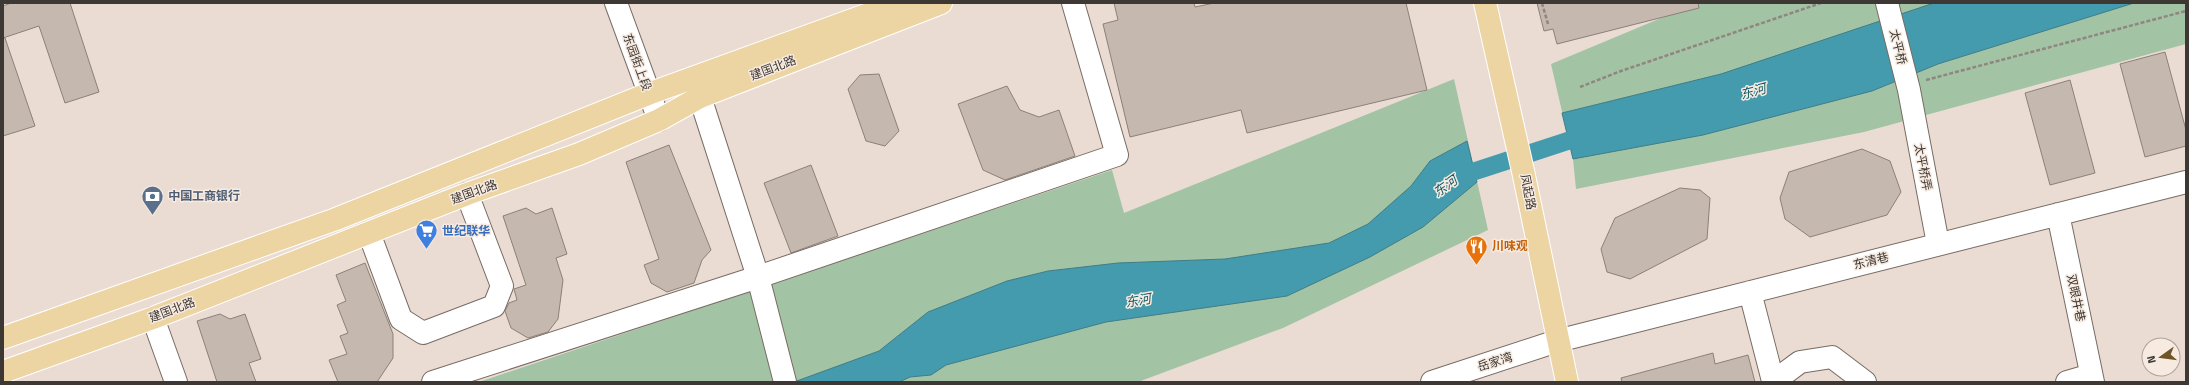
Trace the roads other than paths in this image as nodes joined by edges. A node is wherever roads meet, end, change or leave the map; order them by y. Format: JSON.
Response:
{"nodes":[{"id":1,"x":616,"y":3,"type":"edge"},
{"id":2,"x":899,"y":3,"type":"edge"},
{"id":3,"x":941,"y":3,"type":"edge"},
{"id":4,"x":1073,"y":3,"type":"edge"},
{"id":5,"x":1485,"y":3,"type":"edge"},
{"id":6,"x":1887,"y":3,"type":"edge"},
{"id":7,"x":1908,"y":90,"type":"joint"},
{"id":8,"x":648,"y":94,"type":"junction"},
{"id":9,"x":700,"y":97,"type":"junction"},
{"id":10,"x":659,"y":120,"type":"junction"},
{"id":11,"x":2186,"y":182,"type":"edge"},
{"id":12,"x":467,"y":194,"type":"junction"},
{"id":13,"x":2058,"y":214,"type":"junction"},
{"id":14,"x":369,"y":233,"type":"junction"},
{"id":15,"x":1938,"y":244,"type":"junction"},
{"id":16,"x":758,"y":277,"type":"junction"},
{"id":17,"x":1750,"y":292,"type":"junction"},
{"id":18,"x":153,"y":318,"type":"junction"},
{"id":19,"x":3,"y":338,"type":"edge"},
{"id":20,"x":1557,"y":341,"type":"junction"},
{"id":21,"x":3,"y":372,"type":"edge"},
{"id":22,"x":783,"y":376,"type":"edge"},
{"id":23,"x":2092,"y":379,"type":"edge"},
{"id":24,"x":176,"y":382,"type":"edge"},
{"id":25,"x":433,"y":382,"type":"edge"},
{"id":26,"x":1432,"y":382,"type":"edge"},
{"id":27,"x":1567,"y":382,"type":"edge"},
{"id":28,"x":1773,"y":382,"type":"edge"},
{"id":29,"x":1865,"y":382,"type":"edge"},
{"id":30,"x":2066,"y":382,"type":"edge"}],
"edges":[{"from":1,"to":8,"type":"street","name":"东园街上段"},
{"from":2,"to":8,"type":"main road","name":"建国北路"},
{"from":3,"to":9,"type":"main road","name":"建国北路"},
{"from":4,"to":16,"type":"street"},
{"from":5,"to":20,"type":"main road","name":"凤起路"},
{"from":6,"to":7,"type":"street","name":"太平桥"},
{"from":7,"to":15,"type":"street","name":"太平桥弄"},
{"from":8,"to":10,"type":"street","name":"东园街上段"},
{"from":8,"to":19,"type":"main road","name":"建国北路"},
{"from":9,"to":10,"type":"main road","name":"建国北路"},
{"from":9,"to":16,"type":"street"},
{"from":10,"to":12,"type":"main road","name":"建国北路"},
{"from":11,"to":13,"type":"street","name":"东清巷"},
{"from":12,"to":14,"type":"main road","name":"建国北路"},
{"from":12,"to":14,"type":"street"},
{"from":13,"to":15,"type":"street","name":"东清巷"},
{"from":13,"to":23,"type":"street","name":"双眼井巷"},
{"from":14,"to":18,"type":"main road","name":"建国北路"},
{"from":15,"to":17,"type":"street","name":"东清巷"},
{"from":16,"to":22,"type":"street"},
{"from":16,"to":25,"type":"street"},
{"from":17,"to":20,"type":"street","name":"东清巷"},
{"from":17,"to":28,"type":"street"},
{"from":18,"to":21,"type":"main road","name":"建国北路"},
{"from":18,"to":24,"type":"street"},
{"from":20,"to":26,"type":"street","name":"岳家湾"},
{"from":20,"to":27,"type":"main road","name":"凤起路"},
{"from":23,"to":30,"type":"street"},
{"from":28,"to":29,"type":"street"}]}
